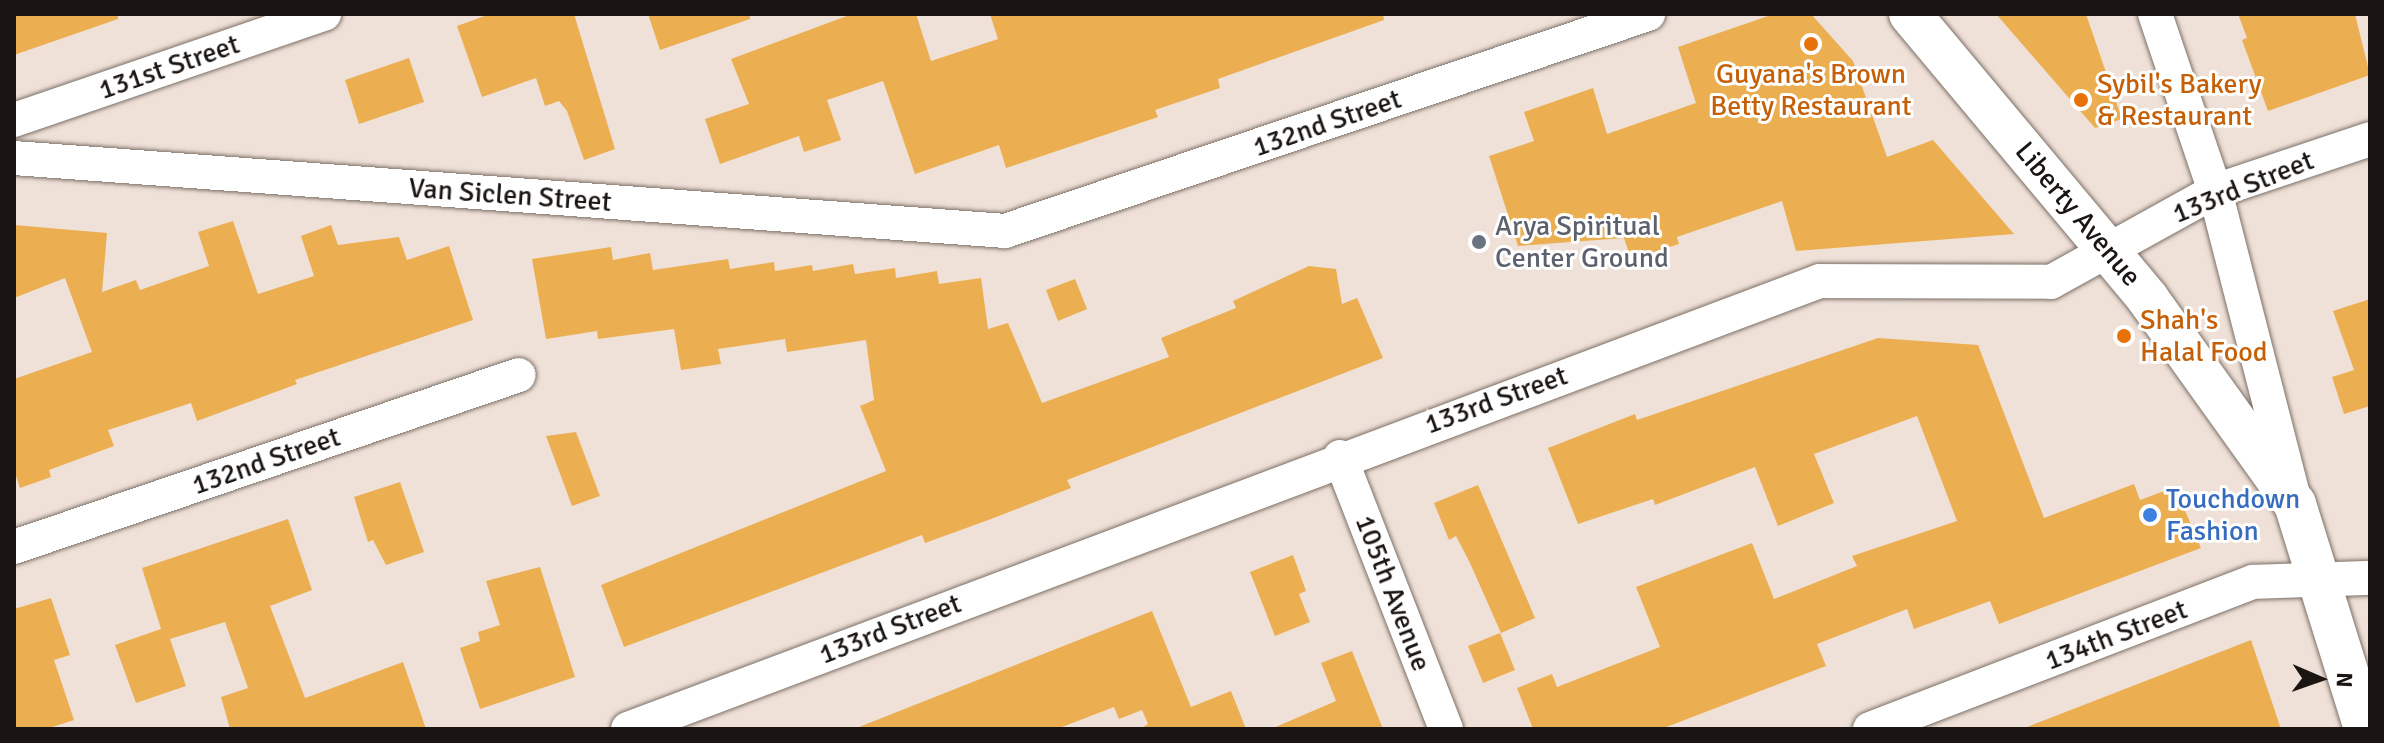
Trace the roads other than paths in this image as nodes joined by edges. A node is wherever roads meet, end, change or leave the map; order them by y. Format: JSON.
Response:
{"nodes":[{"id":1,"x":324,"y":14,"type":"edge"},
{"id":2,"x":1648,"y":14,"type":"edge"},
{"id":3,"x":1910,"y":14,"type":"edge"},
{"id":4,"x":2155,"y":14,"type":"edge"},
{"id":5,"x":14,"y":120,"type":"edge"},
{"id":6,"x":2370,"y":139,"type":"edge"},
{"id":7,"x":14,"y":158,"type":"edge"},
{"id":8,"x":2215,"y":191,"type":"junction"},
{"id":9,"x":1005,"y":231,"type":"joint"},
{"id":10,"x":2107,"y":248,"type":"junction"},
{"id":11,"x":519,"y":375,"type":"dead end"},
{"id":12,"x":1340,"y":457,"type":"junction"},
{"id":13,"x":2295,"y":504,"type":"junction"},
{"id":14,"x":14,"y":547,"type":"edge"},
{"id":15,"x":2370,"y":578,"type":"edge"},
{"id":16,"x":2321,"y":581,"type":"junction"},
{"id":17,"x":628,"y":729,"type":"edge"},
{"id":18,"x":1446,"y":729,"type":"edge"},
{"id":19,"x":1870,"y":729,"type":"edge"},
{"id":20,"x":2365,"y":729,"type":"edge"}],
"edges":[{"from":1,"to":5,"type":"street","name":"131st Street"},
{"from":2,"to":9,"type":"street","name":"132nd Street"},
{"from":3,"to":10,"type":"street","name":"Liberty Avenue"},
{"from":4,"to":8,"type":"street"},
{"from":6,"to":8,"type":"street","name":"133rd Street"},
{"from":7,"to":9,"type":"street","name":"Van Siclen Street"},
{"from":8,"to":10,"type":"street","name":"133rd Street"},
{"from":8,"to":13,"type":"street"},
{"from":10,"to":12,"type":"street","name":"133rd Street"},
{"from":10,"to":13,"type":"street","name":"Liberty Avenue"},
{"from":11,"to":14,"type":"street","name":"132nd Street"},
{"from":12,"to":17,"type":"street","name":"133rd Street"},
{"from":12,"to":18,"type":"street","name":"105th Avenue"},
{"from":13,"to":16,"type":"street","name":"Liberty Avenue"},
{"from":15,"to":16,"type":"street","name":"134th Street"},
{"from":16,"to":19,"type":"street","name":"134th Street"},
{"from":16,"to":20,"type":"street","name":"Liberty Avenue"}]}
